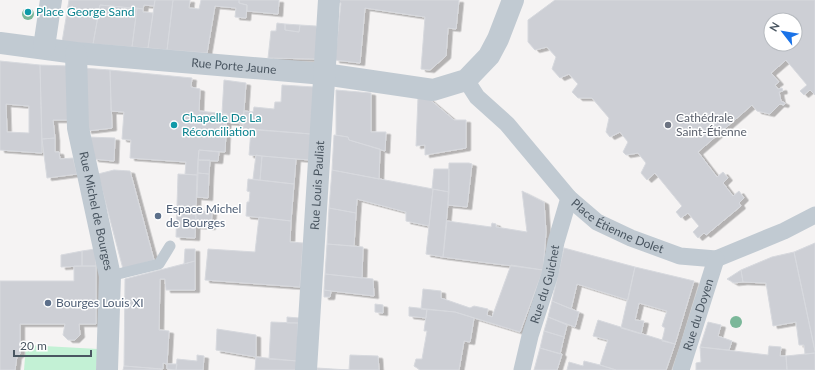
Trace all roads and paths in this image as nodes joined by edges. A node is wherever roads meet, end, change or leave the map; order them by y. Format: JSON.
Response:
{"nodes":[{"id":1,"x":51,"y":0,"type":"edge"},
{"id":2,"x":329,"y":0,"type":"edge"},
{"id":3,"x":513,"y":0,"type":"edge"},
{"id":4,"x":0,"y":43,"type":"edge"},
{"id":5,"x":44,"y":48,"type":"junction"},
{"id":6,"x":76,"y":53,"type":"junction"},
{"id":7,"x":324,"y":74,"type":"junction"},
{"id":8,"x":466,"y":80,"type":"junction"},
{"id":9,"x":569,"y":198,"type":"junction"},
{"id":10,"x":815,"y":215,"type":"edge"},
{"id":11,"x":170,"y":246,"type":"dead end"},
{"id":12,"x":716,"y":259,"type":"junction"},
{"id":13,"x":110,"y":276,"type":"junction"},
{"id":14,"x":107,"y":370,"type":"edge"},
{"id":15,"x":306,"y":370,"type":"edge"},
{"id":16,"x":522,"y":370,"type":"edge"},
{"id":17,"x":681,"y":370,"type":"edge"}],
"edges":[{"from":1,"to":5,"type":"street"},
{"from":2,"to":7,"type":"street","name":"Rue Louis Pauliat"},
{"from":3,"to":8,"type":"street"},
{"from":4,"to":5,"type":"street","name":"Rue Porte Jaune"},
{"from":5,"to":6,"type":"street","name":"Rue Porte Jaune"},
{"from":6,"to":7,"type":"street","name":"Rue Porte Jaune"},
{"from":6,"to":13,"type":"street","name":"Rue Michel de Bourges"},
{"from":7,"to":8,"type":"street","name":"Rue Porte Jaune"},
{"from":7,"to":15,"type":"street","name":"Rue Louis Pauliat"},
{"from":8,"to":9,"type":"street","name":"Place Étienne Dolet"},
{"from":9,"to":12,"type":"street","name":"Place Étienne Dolet"},
{"from":9,"to":16,"type":"street","name":"Rue du Guichet"},
{"from":10,"to":12,"type":"street","name":"Place Étienne Dolet"},
{"from":11,"to":13,"type":"lane"},
{"from":12,"to":17,"type":"street","name":"Rue du Doyen"},
{"from":13,"to":14,"type":"street","name":"Rue Michel de Bourges"}]}
